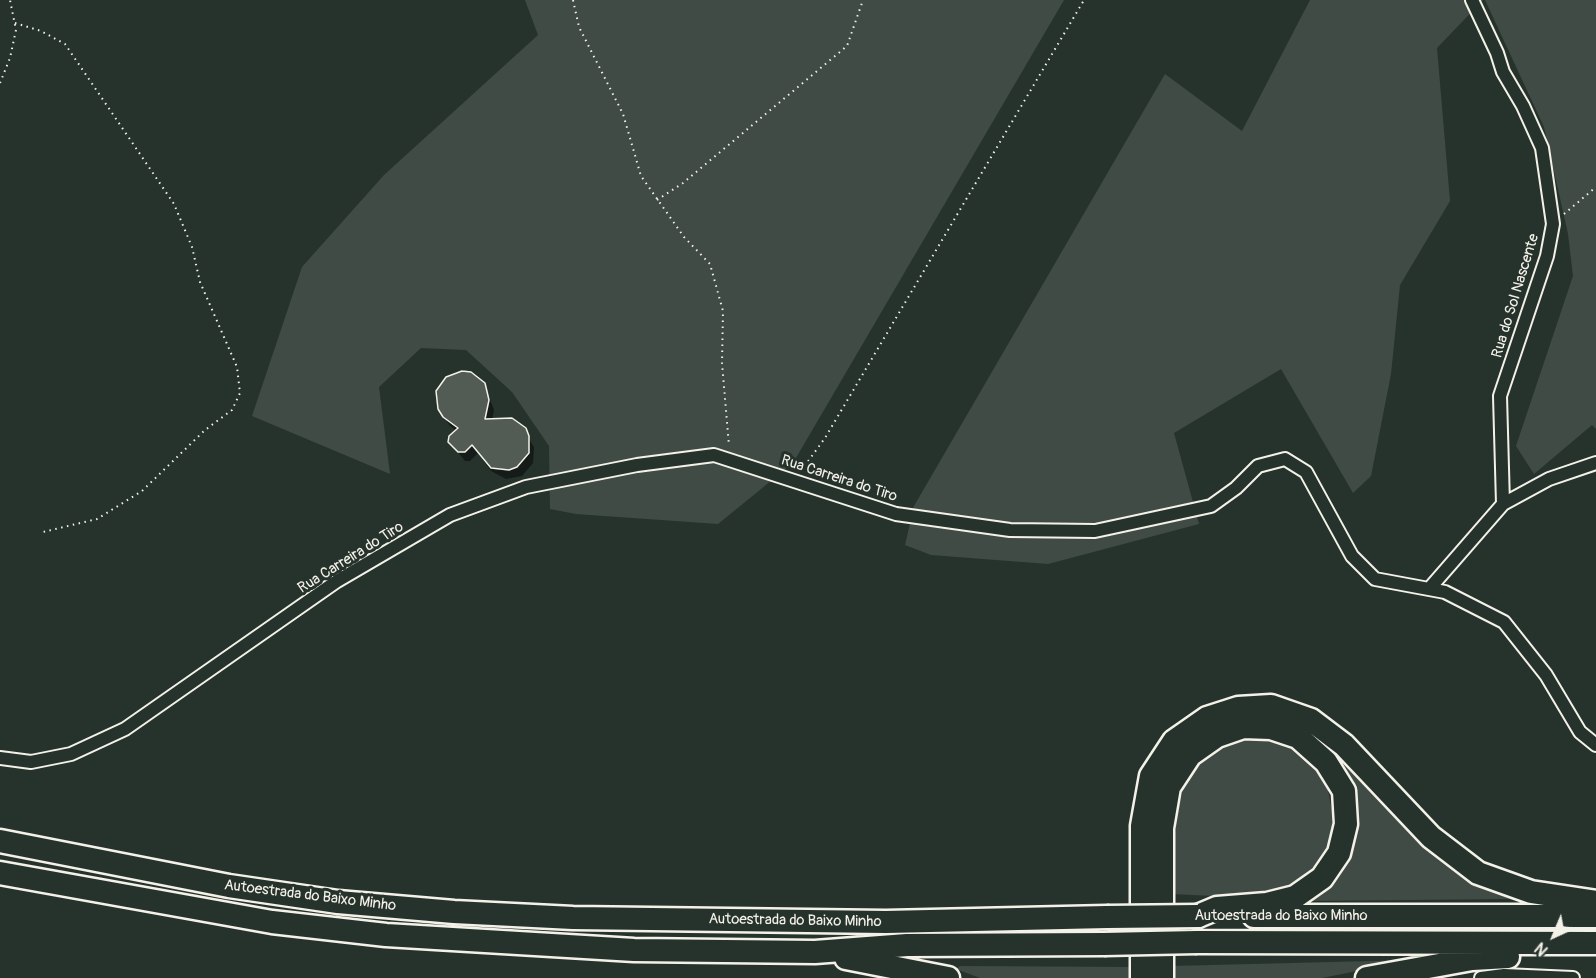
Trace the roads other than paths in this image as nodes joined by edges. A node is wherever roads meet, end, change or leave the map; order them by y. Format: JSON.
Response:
{"nodes":[{"id":1,"x":1472,"y":0,"type":"edge"},
{"id":2,"x":1596,"y":463,"type":"edge"},
{"id":3,"x":1503,"y":504,"type":"junction"},
{"id":4,"x":1429,"y":589,"type":"junction"},
{"id":5,"x":1596,"y":745,"type":"edge"},
{"id":6,"x":0,"y":758,"type":"edge"},
{"id":7,"x":0,"y":841,"type":"edge"},
{"id":8,"x":0,"y":873,"type":"edge"},
{"id":9,"x":1596,"y":902,"type":"edge"},
{"id":10,"x":1198,"y":916,"type":"junction"},
{"id":11,"x":1596,"y":916,"type":"edge"},
{"id":12,"x":1596,"y":943,"type":"edge"},
{"id":13,"x":1596,"y":949,"type":"edge"},
{"id":14,"x":815,"y":952,"type":"junction"},
{"id":15,"x":948,"y":978,"type":"edge"},
{"id":16,"x":1142,"y":978,"type":"edge"},
{"id":17,"x":1162,"y":978,"type":"edge"},
{"id":18,"x":1367,"y":978,"type":"edge"},
{"id":19,"x":1481,"y":978,"type":"edge"},
{"id":20,"x":1573,"y":978,"type":"edge"}],
"edges":[{"from":1,"to":3,"type":"street","name":"Rua do Sol Nascente"},
{"from":2,"to":3,"type":"street"},
{"from":3,"to":4,"type":"street"},
{"from":4,"to":5,"type":"street","name":"Rua Carreira do Tiro"},
{"from":4,"to":6,"type":"street","name":"Rua Carreira do Tiro"},
{"from":7,"to":10,"type":"highway","name":"Autoestrada do Baixo Minho","bridge":true},
{"from":8,"to":14,"type":"highway","name":"Autoestrada do Baixo Minho"},
{"from":9,"to":16,"type":"highway"},
{"from":10,"to":11,"type":"highway","name":"Autoestrada do Baixo Minho"},
{"from":10,"to":17,"type":"highway"},
{"from":12,"to":14,"type":"highway","name":"Autoestrada do Baixo Minho","bridge":true},
{"from":13,"to":18,"type":"highway"},
{"from":14,"to":15,"type":"highway"},
{"from":19,"to":20,"type":"street"}]}
